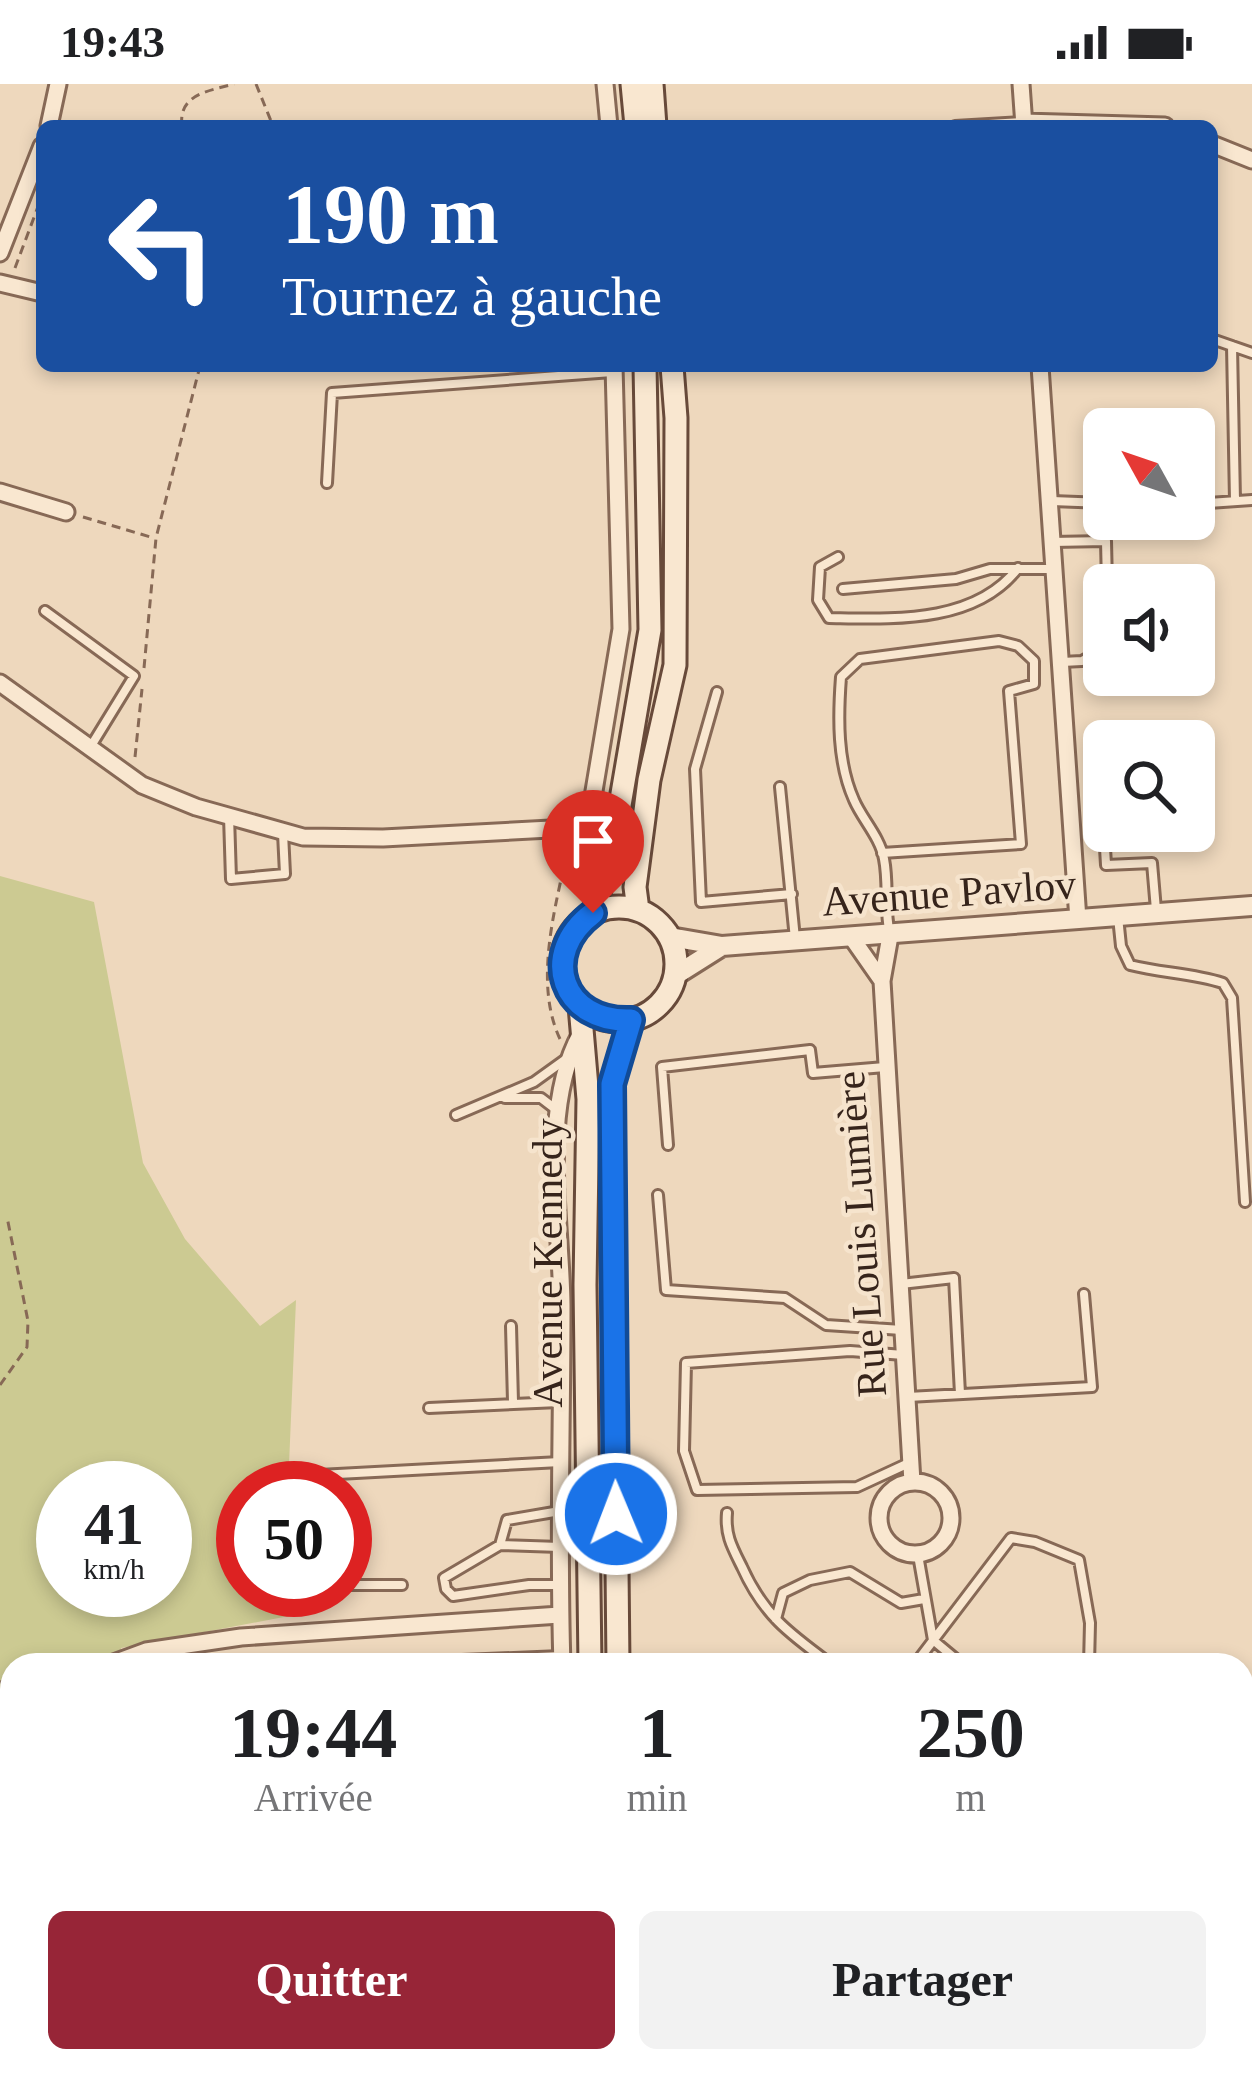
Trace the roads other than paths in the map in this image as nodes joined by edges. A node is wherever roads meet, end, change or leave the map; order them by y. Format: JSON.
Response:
{"nodes":[{"id":1,"x":58,"y":84,"type":"edge"},
{"id":2,"x":605,"y":84,"type":"edge"},
{"id":3,"x":632,"y":84,"type":"edge"},
{"id":4,"x":652,"y":84,"type":"edge"},
{"id":5,"x":1021,"y":84,"type":"edge"},
{"id":6,"x":50,"y":120,"type":"edge"},
{"id":7,"x":608,"y":120,"type":"edge"},
{"id":8,"x":635,"y":120,"type":"edge"},
{"id":9,"x":655,"y":120,"type":"edge"},
{"id":10,"x":1024,"y":120,"type":"edge"},
{"id":11,"x":1218,"y":146,"type":"edge"},
{"id":12,"x":1252,"y":160,"type":"edge"},
{"id":13,"x":36,"y":161,"type":"edge"},
{"id":14,"x":0,"y":253,"type":"edge"},
{"id":15,"x":3,"y":284,"type":"edge"},
{"id":16,"x":36,"y":292,"type":"edge"},
{"id":17,"x":1218,"y":341,"type":"edge"},
{"id":18,"x":1232,"y":346,"type":"junction"},
{"id":19,"x":1252,"y":353,"type":"edge"},
{"id":20,"x":579,"y":372,"type":"edge"},
{"id":21,"x":614,"y":372,"type":"edge"},
{"id":22,"x":645,"y":372,"type":"edge"},
{"id":23,"x":672,"y":372,"type":"edge"},
{"id":24,"x":1040,"y":372,"type":"edge"},
{"id":25,"x":327,"y":483,"type":"dead end"},
{"id":26,"x":0,"y":493,"type":"edge"},
{"id":27,"x":1252,"y":500,"type":"edge"},
{"id":28,"x":1049,"y":501,"type":"junction"},
{"id":29,"x":1234,"y":501,"type":"junction"},
{"id":30,"x":1083,"y":502,"type":"edge"},
{"id":31,"x":1215,"y":502,"type":"edge"},
{"id":32,"x":66,"y":512,"type":"road end"},
{"id":33,"x":1052,"y":542,"type":"junction"},
{"id":34,"x":838,"y":557,"type":"dead end"},
{"id":35,"x":1107,"y":564,"type":"edge"},
{"id":36,"x":1018,"y":568,"type":"junction"},
{"id":37,"x":1054,"y":569,"type":"junction"},
{"id":38,"x":843,"y":590,"type":"dead end"},
{"id":39,"x":45,"y":610,"type":"dead end"},
{"id":40,"x":1083,"y":660,"type":"edge"},
{"id":41,"x":1060,"y":662,"type":"junction"},
{"id":42,"x":0,"y":683,"type":"edge"},
{"id":43,"x":717,"y":692,"type":"dead end"},
{"id":44,"x":91,"y":746,"type":"junction"},
{"id":45,"x":780,"y":787,"type":"dead end"},
{"id":46,"x":230,"y":816,"type":"junction"},
{"id":47,"x":580,"y":827,"type":"junction"},
{"id":48,"x":284,"y":831,"type":"junction"},
{"id":49,"x":613,"y":846,"type":"junction"},
{"id":50,"x":1105,"y":852,"type":"edge"},
{"id":51,"x":882,"y":853,"type":"junction"},
{"id":52,"x":792,"y":894,"type":"junction"},
{"id":53,"x":1252,"y":906,"type":"edge"},
{"id":54,"x":638,"y":910,"type":"junction"},
{"id":55,"x":1156,"y":911,"type":"junction"},
{"id":56,"x":593,"y":913,"type":"junction"},
{"id":57,"x":1118,"y":916,"type":"junction"},
{"id":58,"x":1078,"y":920,"type":"junction"},
{"id":59,"x":890,"y":936,"type":"junction"},
{"id":60,"x":670,"y":937,"type":"junction"},
{"id":61,"x":852,"y":938,"type":"junction"},
{"id":62,"x":796,"y":940,"type":"junction"},
{"id":63,"x":722,"y":946,"type":"junction"},
{"id":64,"x":676,"y":975,"type":"junction"},
{"id":65,"x":882,"y":981,"type":"junction"},
{"id":66,"x":580,"y":1006,"type":"junction"},
{"id":67,"x":631,"y":1020,"type":"junction"},
{"id":68,"x":581,"y":1033,"type":"junction"},
{"id":69,"x":568,"y":1057,"type":"junction"},
{"id":70,"x":886,"y":1067,"type":"junction"},
{"id":71,"x":503,"y":1098,"type":"junction"},
{"id":72,"x":559,"y":1112,"type":"junction"},
{"id":73,"x":456,"y":1115,"type":"dead end"},
{"id":74,"x":668,"y":1145,"type":"dead end"},
{"id":75,"x":658,"y":1195,"type":"dead end"},
{"id":76,"x":1245,"y":1202,"type":"dead end"},
{"id":77,"x":901,"y":1284,"type":"junction"},
{"id":78,"x":1084,"y":1294,"type":"dead end"},
{"id":79,"x":511,"y":1326,"type":"dead end"},
{"id":80,"x":904,"y":1330,"type":"junction"},
{"id":81,"x":905,"y":1355,"type":"junction"},
{"id":82,"x":960,"y":1394,"type":"junction"},
{"id":83,"x":908,"y":1396,"type":"junction"},
{"id":84,"x":513,"y":1402,"type":"junction"},
{"id":85,"x":560,"y":1402,"type":"junction"},
{"id":86,"x":429,"y":1408,"type":"dead end"},
{"id":87,"x":560,"y":1462,"type":"junction"},
{"id":88,"x":911,"y":1462,"type":"junction"},
{"id":89,"x":372,"y":1472,"type":"edge"},
{"id":90,"x":912,"y":1482,"type":"junction"},
{"id":91,"x":560,"y":1510,"type":"junction"},
{"id":92,"x":728,"y":1513,"type":"dead end"},
{"id":93,"x":500,"y":1545,"type":"junction"},
{"id":94,"x":560,"y":1547,"type":"junction"},
{"id":95,"x":918,"y":1555,"type":"junction"},
{"id":96,"x":372,"y":1585,"type":"edge"},
{"id":97,"x":402,"y":1585,"type":"dead end"},
{"id":98,"x":560,"y":1585,"type":"junction"},
{"id":99,"x":924,"y":1599,"type":"junction"},
{"id":100,"x":560,"y":1615,"type":"junction"},
{"id":101,"x":776,"y":1619,"type":"junction"},
{"id":102,"x":933,"y":1640,"type":"junction"},
{"id":103,"x":141,"y":1653,"type":"edge"},
{"id":104,"x":562,"y":1653,"type":"edge"},
{"id":105,"x":590,"y":1653,"type":"edge"},
{"id":106,"x":618,"y":1653,"type":"edge"},
{"id":107,"x":817,"y":1653,"type":"edge"},
{"id":108,"x":924,"y":1653,"type":"edge"},
{"id":109,"x":949,"y":1653,"type":"edge"},
{"id":110,"x":1089,"y":1653,"type":"edge"}],
"edges":[{"from":1,"to":6,"type":"street"},
{"from":2,"to":7,"type":"street"},
{"from":3,"to":8,"type":"main road"},
{"from":4,"to":9,"type":"main road"},
{"from":5,"to":10,"type":"street"},
{"from":11,"to":12,"type":"street"},
{"from":13,"to":14,"type":"street"},
{"from":15,"to":16,"type":"street"},
{"from":17,"to":18,"type":"lane"},
{"from":18,"to":19,"type":"lane"},
{"from":18,"to":29,"type":"lane"},
{"from":20,"to":25,"type":"lane"},
{"from":21,"to":47,"type":"street"},
{"from":22,"to":49,"type":"main road"},
{"from":23,"to":54,"type":"main road"},
{"from":24,"to":28,"type":"street"},
{"from":26,"to":32,"type":"street"},
{"from":27,"to":29,"type":"lane"},
{"from":28,"to":30,"type":"lane"},
{"from":28,"to":33,"type":"street"},
{"from":29,"to":31,"type":"lane"},
{"from":33,"to":35,"type":"lane"},
{"from":33,"to":37,"type":"street"},
{"from":34,"to":36,"type":"lane"},
{"from":36,"to":37,"type":"lane"},
{"from":36,"to":38,"type":"lane"},
{"from":37,"to":41,"type":"street"},
{"from":39,"to":44,"type":"lane"},
{"from":40,"to":41,"type":"lane"},
{"from":41,"to":58,"type":"street"},
{"from":42,"to":44,"type":"street"},
{"from":43,"to":52,"type":"lane"},
{"from":44,"to":46,"type":"street"},
{"from":45,"to":52,"type":"lane"},
{"from":46,"to":48,"type":"street"},
{"from":46,"to":48,"type":"lane"},
{"from":47,"to":48,"type":"street"},
{"from":47,"to":49,"type":"street"},
{"from":49,"to":56,"type":"main road"},
{"from":50,"to":55,"type":"lane"},
{"from":51,"to":51,"type":"lane"},
{"from":51,"to":59,"type":"lane"},
{"from":52,"to":62,"type":"lane"},
{"from":53,"to":55,"type":"street","name":"Avenue Pavlov"},
{"from":54,"to":56,"type":"main road"},
{"from":54,"to":60,"type":"main road"},
{"from":55,"to":57,"type":"street","name":"Avenue Pavlov"},
{"from":56,"to":66,"type":"main road"},
{"from":57,"to":58,"type":"street","name":"Avenue Pavlov"},
{"from":57,"to":76,"type":"lane"},
{"from":58,"to":59,"type":"street","name":"Avenue Pavlov"},
{"from":59,"to":61,"type":"street","name":"Avenue Pavlov"},
{"from":59,"to":65,"type":"street","name":"Rue Louis Lumière"},
{"from":60,"to":63,"type":"street","name":"Avenue Pavlov"},
{"from":60,"to":64,"type":"main road"},
{"from":61,"to":62,"type":"street","name":"Avenue Pavlov"},
{"from":61,"to":65,"type":"street"},
{"from":62,"to":63,"type":"street","name":"Avenue Pavlov"},
{"from":63,"to":64,"type":"street","name":"Avenue Pavlov"},
{"from":64,"to":67,"type":"main road"},
{"from":65,"to":70,"type":"street","name":"Rue Louis Lumière"},
{"from":66,"to":67,"type":"main road"},
{"from":66,"to":68,"type":"main road","name":"Avenue Kennedy"},
{"from":67,"to":106,"type":"main road","name":"Avenue Kennedy"},
{"from":68,"to":69,"type":"street"},
{"from":68,"to":105,"type":"main road","name":"Avenue Kennedy"},
{"from":69,"to":71,"type":"lane"},
{"from":69,"to":72,"type":"street"},
{"from":70,"to":74,"type":"lane"},
{"from":70,"to":77,"type":"street","name":"Rue Louis Lumière"},
{"from":71,"to":72,"type":"lane"},
{"from":71,"to":73,"type":"lane"},
{"from":72,"to":85,"type":"street"},
{"from":75,"to":80,"type":"lane"},
{"from":77,"to":80,"type":"street","name":"Rue Louis Lumière"},
{"from":77,"to":82,"type":"lane"},
{"from":78,"to":82,"type":"lane"},
{"from":79,"to":84,"type":"lane"},
{"from":80,"to":81,"type":"street","name":"Rue Louis Lumière"},
{"from":81,"to":83,"type":"street","name":"Rue Louis Lumière"},
{"from":81,"to":88,"type":"lane"},
{"from":82,"to":83,"type":"lane"},
{"from":83,"to":88,"type":"street","name":"Rue Louis Lumière"},
{"from":84,"to":85,"type":"lane"},
{"from":84,"to":86,"type":"lane"},
{"from":85,"to":87,"type":"street"},
{"from":87,"to":89,"type":"lane"},
{"from":87,"to":91,"type":"street"},
{"from":88,"to":90,"type":"street","name":"Rue Louis Lumière"},
{"from":90,"to":95,"type":"street"},
{"from":90,"to":95,"type":"street"},
{"from":91,"to":93,"type":"lane"},
{"from":91,"to":94,"type":"street"},
{"from":92,"to":101,"type":"lane"},
{"from":93,"to":94,"type":"lane"},
{"from":93,"to":98,"type":"lane"},
{"from":94,"to":98,"type":"street"},
{"from":95,"to":99,"type":"lane"},
{"from":96,"to":97,"type":"lane"},
{"from":98,"to":100,"type":"street"},
{"from":99,"to":101,"type":"lane"},
{"from":99,"to":102,"type":"lane"},
{"from":100,"to":103,"type":"street"},
{"from":100,"to":104,"type":"street"},
{"from":101,"to":107,"type":"lane"},
{"from":102,"to":108,"type":"lane"},
{"from":102,"to":109,"type":"lane"},
{"from":102,"to":110,"type":"lane"}]}
